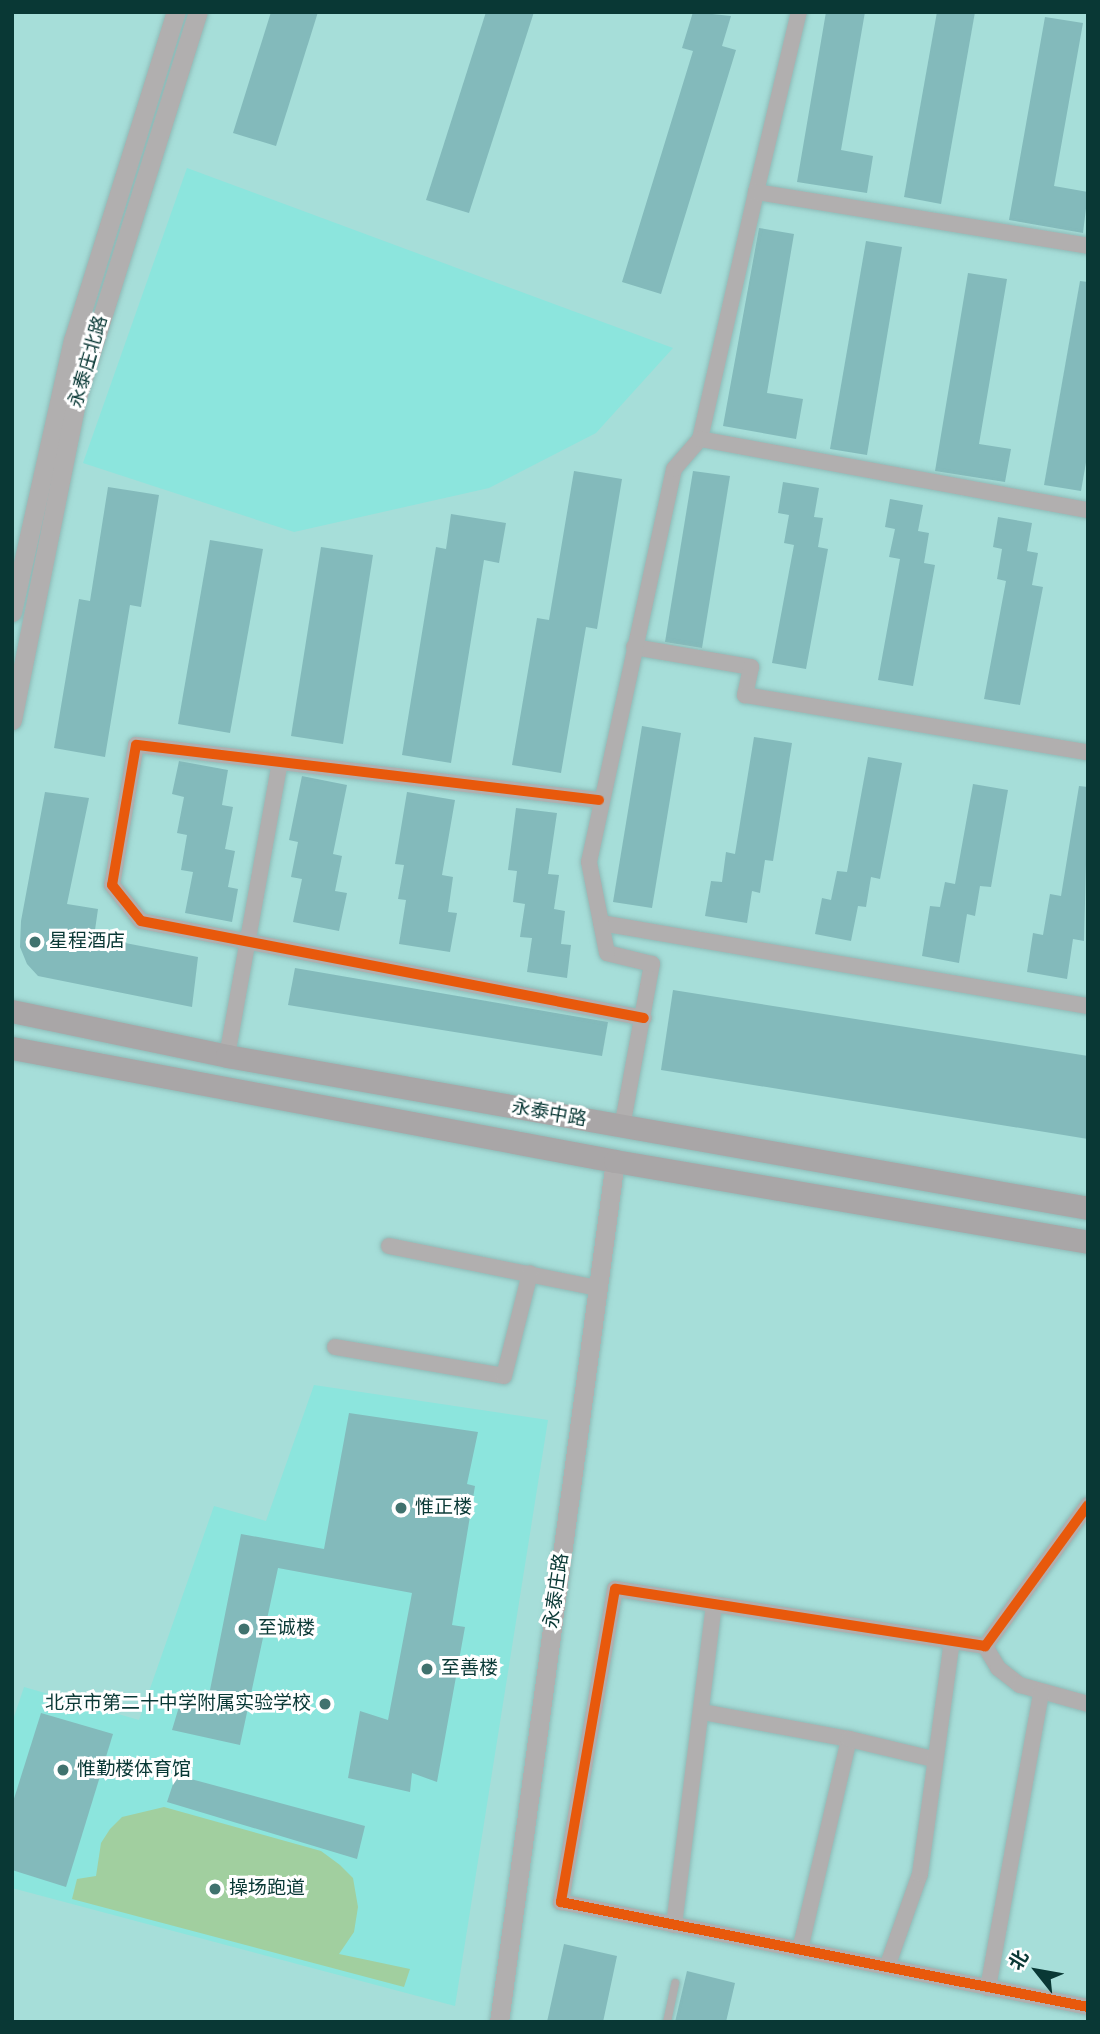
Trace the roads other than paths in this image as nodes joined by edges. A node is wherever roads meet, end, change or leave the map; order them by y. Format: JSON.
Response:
{"nodes":[{"id":1,"x":176,"y":12,"type":"edge"},
{"id":2,"x":198,"y":12,"type":"edge"},
{"id":3,"x":799,"y":12,"type":"edge"},
{"id":4,"x":756,"y":192,"type":"junction"},
{"id":5,"x":1088,"y":246,"type":"edge"},
{"id":6,"x":700,"y":439,"type":"junction"},
{"id":7,"x":1088,"y":510,"type":"edge"},
{"id":8,"x":12,"y":612,"type":"edge"},
{"id":9,"x":634,"y":647,"type":"junction"},
{"id":10,"x":12,"y":720,"type":"edge"},
{"id":11,"x":1087,"y":752,"type":"edge"},
{"id":12,"x":279,"y":762,"type":"junction"},
{"id":13,"x":599,"y":800,"type":"junction"},
{"id":14,"x":601,"y":923,"type":"junction"},
{"id":15,"x":250,"y":945,"type":"junction"},
{"id":16,"x":1088,"y":1006,"type":"edge"},
{"id":17,"x":12,"y":1011,"type":"edge"},
{"id":18,"x":644,"y":1018,"type":"junction"},
{"id":19,"x":12,"y":1048,"type":"edge"},
{"id":20,"x":228,"y":1056,"type":"junction"},
{"id":21,"x":622,"y":1127,"type":"junction"},
{"id":22,"x":615,"y":1161,"type":"junction"},
{"id":23,"x":1088,"y":1208,"type":"edge"},
{"id":24,"x":1088,"y":1242,"type":"edge"},
{"id":25,"x":389,"y":1246,"type":"dead end"},
{"id":26,"x":530,"y":1273,"type":"junction"},
{"id":27,"x":597,"y":1288,"type":"junction"},
{"id":28,"x":335,"y":1347,"type":"dead end"},
{"id":29,"x":1088,"y":1505,"type":"edge"},
{"id":30,"x":713,"y":1604,"type":"junction"},
{"id":31,"x":951,"y":1641,"type":"junction"},
{"id":32,"x":985,"y":1646,"type":"junction"},
{"id":33,"x":1041,"y":1693,"type":"junction"},
{"id":34,"x":1088,"y":1704,"type":"edge"},
{"id":35,"x":703,"y":1712,"type":"junction"},
{"id":36,"x":849,"y":1739,"type":"junction"},
{"id":37,"x":933,"y":1759,"type":"junction"},
{"id":38,"x":674,"y":1925,"type":"junction"},
{"id":39,"x":800,"y":1950,"type":"junction"},
{"id":40,"x":887,"y":1967,"type":"junction"},
{"id":41,"x":675,"y":1983,"type":"dead end"},
{"id":42,"x":988,"y":1987,"type":"junction"},
{"id":43,"x":1088,"y":2007,"type":"edge"},
{"id":44,"x":499,"y":2022,"type":"edge"},
{"id":45,"x":667,"y":2022,"type":"edge"}],
"edges":[{"from":1,"to":8,"type":"street","name":"永泰庄北路"},
{"from":2,"to":10,"type":"street","name":"永泰庄北路"},
{"from":3,"to":4,"type":"street"},
{"from":4,"to":5,"type":"street"},
{"from":4,"to":6,"type":"street"},
{"from":6,"to":7,"type":"street"},
{"from":6,"to":9,"type":"street"},
{"from":9,"to":11,"type":"street"},
{"from":9,"to":13,"type":"street"},
{"from":12,"to":13,"type":"street"},
{"from":12,"to":15,"type":"street"},
{"from":12,"to":15,"type":"street"},
{"from":13,"to":14,"type":"street"},
{"from":14,"to":16,"type":"street"},
{"from":14,"to":18,"type":"street"},
{"from":15,"to":18,"type":"street"},
{"from":15,"to":20,"type":"street"},
{"from":17,"to":20,"type":"main road","name":"永泰中路"},
{"from":18,"to":21,"type":"street"},
{"from":19,"to":22,"type":"main road","name":"永泰中路"},
{"from":20,"to":21,"type":"main road","name":"永泰中路"},
{"from":21,"to":23,"type":"main road","name":"永泰中路"},
{"from":22,"to":24,"type":"main road","name":"永泰中路"},
{"from":22,"to":27,"type":"street","name":"永泰庄路"},
{"from":25,"to":26,"type":"street"},
{"from":26,"to":27,"type":"street"},
{"from":26,"to":28,"type":"street"},
{"from":27,"to":44,"type":"street","name":"永泰庄路"},
{"from":29,"to":32,"type":"street"},
{"from":30,"to":31,"type":"street"},
{"from":30,"to":35,"type":"street"},
{"from":30,"to":38,"type":"street"},
{"from":31,"to":32,"type":"street"},
{"from":31,"to":37,"type":"street"},
{"from":32,"to":33,"type":"street"},
{"from":33,"to":34,"type":"street"},
{"from":33,"to":42,"type":"street"},
{"from":35,"to":36,"type":"street"},
{"from":35,"to":38,"type":"street"},
{"from":36,"to":37,"type":"street"},
{"from":36,"to":39,"type":"street"},
{"from":37,"to":40,"type":"street"},
{"from":38,"to":39,"type":"street"},
{"from":39,"to":40,"type":"street"},
{"from":40,"to":42,"type":"street"},
{"from":41,"to":45,"type":"lane"},
{"from":42,"to":43,"type":"street"}]}
